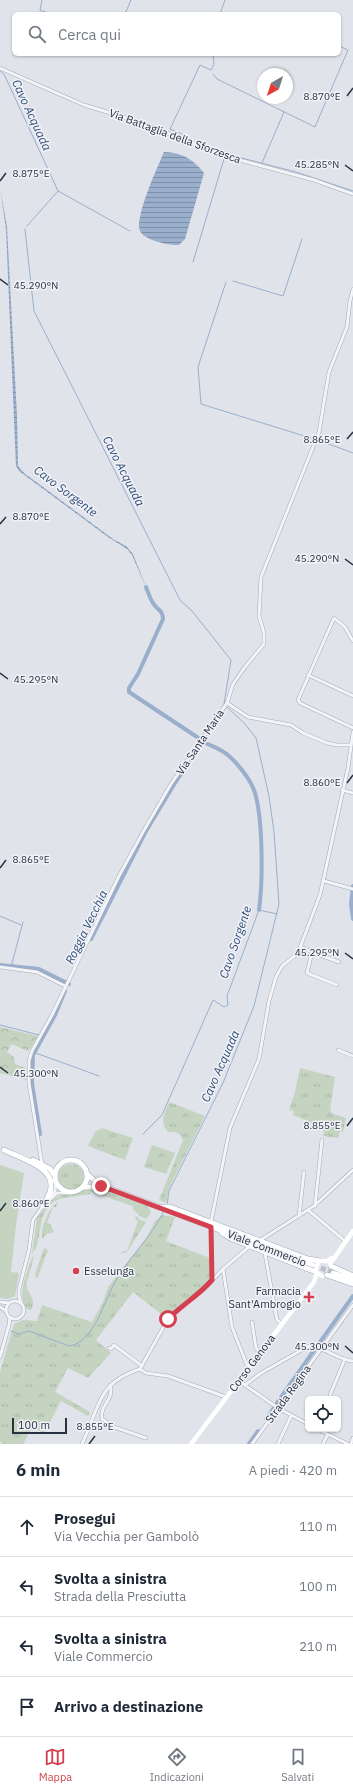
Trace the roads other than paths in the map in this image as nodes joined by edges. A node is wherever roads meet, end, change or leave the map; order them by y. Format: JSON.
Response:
{"nodes":[{"id":1,"x":0,"y":68,"type":"edge"},
{"id":2,"x":353,"y":194,"type":"edge"},
{"id":3,"x":353,"y":289,"type":"edge"},
{"id":4,"x":353,"y":641,"type":"edge"},
{"id":5,"x":308,"y":675,"type":"junction"},
{"id":6,"x":353,"y":696,"type":"edge"},
{"id":7,"x":227,"y":702,"type":"junction"},
{"id":8,"x":353,"y":728,"type":"edge"},
{"id":9,"x":353,"y":732,"type":"edge"},
{"id":10,"x":350,"y":745,"type":"junction"},
{"id":11,"x":342,"y":790,"type":"junction"},
{"id":12,"x":353,"y":793,"type":"edge"},
{"id":13,"x":324,"y":881,"type":"junction"},
{"id":14,"x":352,"y":889,"type":"edge"},
{"id":15,"x":301,"y":947,"type":"junction"},
{"id":16,"x":312,"y":952,"type":"junction"},
{"id":17,"x":339,"y":962,"type":"dead end"},
{"id":18,"x":0,"y":968,"type":"edge"},
{"id":19,"x":66,"y":984,"type":"junction"},
{"id":20,"x":337,"y":985,"type":"dead end"},
{"id":21,"x":338,"y":1050,"type":"dead end"},
{"id":22,"x":353,"y":1056,"type":"edge"},
{"id":23,"x":322,"y":1140,"type":"dead end"},
{"id":24,"x":2,"y":1149,"type":"edge"},
{"id":25,"x":62,"y":1163,"type":"junction"},
{"id":26,"x":42,"y":1164,"type":"junction"},
{"id":27,"x":353,"y":1170,"type":"edge"},
{"id":28,"x":304,"y":1172,"type":"dead end"},
{"id":29,"x":87,"y":1174,"type":"junction"},
{"id":30,"x":56,"y":1180,"type":"junction"},
{"id":31,"x":83,"y":1187,"type":"junction"},
{"id":32,"x":108,"y":1188,"type":"junction"},
{"id":33,"x":69,"y":1192,"type":"junction"},
{"id":34,"x":44,"y":1205,"type":"junction"},
{"id":35,"x":314,"y":1206,"type":"junction"},
{"id":36,"x":308,"y":1210,"type":"junction"},
{"id":37,"x":299,"y":1216,"type":"junction"},
{"id":38,"x":211,"y":1224,"type":"junction"},
{"id":39,"x":353,"y":1231,"type":"edge"},
{"id":40,"x":271,"y":1234,"type":"junction"},
{"id":41,"x":260,"y":1241,"type":"junction"},
{"id":42,"x":345,"y":1241,"type":"junction"},
{"id":43,"x":270,"y":1245,"type":"junction"},
{"id":44,"x":250,"y":1246,"type":"junction"},
{"id":45,"x":265,"y":1254,"type":"dead end"},
{"id":46,"x":320,"y":1261,"type":"junction"},
{"id":47,"x":329,"y":1263,"type":"junction"},
{"id":48,"x":313,"y":1265,"type":"tunnel mouth"},
{"id":49,"x":223,"y":1269,"type":"junction"},
{"id":50,"x":317,"y":1272,"type":"junction"},
{"id":51,"x":333,"y":1273,"type":"tunnel mouth"},
{"id":52,"x":325,"y":1276,"type":"junction"},
{"id":53,"x":353,"y":1276,"type":"edge"},
{"id":54,"x":212,"y":1280,"type":"junction"},
{"id":55,"x":353,"y":1280,"type":"edge"},
{"id":56,"x":314,"y":1282,"type":"junction"},
{"id":57,"x":353,"y":1284,"type":"edge"},
{"id":58,"x":20,"y":1289,"type":"junction"},
{"id":59,"x":0,"y":1302,"type":"edge"},
{"id":60,"x":10,"y":1302,"type":"junction"},
{"id":61,"x":21,"y":1303,"type":"junction"},
{"id":62,"x":353,"y":1305,"type":"edge"},
{"id":63,"x":0,"y":1307,"type":"edge"},
{"id":64,"x":6,"y":1311,"type":"junction"},
{"id":65,"x":10,"y":1317,"type":"junction"},
{"id":66,"x":14,"y":1318,"type":"junction"},
{"id":67,"x":252,"y":1322,"type":"dead end"},
{"id":68,"x":282,"y":1324,"type":"junction"},
{"id":69,"x":9,"y":1325,"type":"junction"},
{"id":70,"x":109,"y":1348,"type":"dead end"},
{"id":71,"x":320,"y":1349,"type":"junction"},
{"id":72,"x":260,"y":1353,"type":"junction"},
{"id":73,"x":0,"y":1357,"type":"edge"},
{"id":74,"x":345,"y":1360,"type":"junction"},
{"id":75,"x":353,"y":1361,"type":"edge"},
{"id":76,"x":141,"y":1367,"type":"junction"},
{"id":77,"x":248,"y":1368,"type":"junction"},
{"id":78,"x":239,"y":1381,"type":"junction"},
{"id":79,"x":110,"y":1385,"type":"junction"},
{"id":80,"x":245,"y":1385,"type":"junction"},
{"id":81,"x":330,"y":1395,"type":"dead end"},
{"id":82,"x":226,"y":1397,"type":"junction"},
{"id":83,"x":278,"y":1408,"type":"junction"},
{"id":84,"x":291,"y":1416,"type":"junction"},
{"id":85,"x":305,"y":1423,"type":"edge"},
{"id":86,"x":324,"y":1432,"type":"edge"},
{"id":87,"x":328,"y":1434,"type":"junction"},
{"id":88,"x":146,"y":1438,"type":"dead end"},
{"id":89,"x":353,"y":1438,"type":"edge"},
{"id":90,"x":82,"y":1444,"type":"edge"},
{"id":91,"x":191,"y":1444,"type":"edge"},
{"id":92,"x":252,"y":1444,"type":"edge"},
{"id":93,"x":278,"y":1444,"type":"edge"},
{"id":94,"x":323,"y":1444,"type":"edge"},
{"id":95,"x":350,"y":1444,"type":"edge"}],
"edges":[{"from":1,"to":2,"type":"street","name":"Via Battaglia della Sforzesca"},
{"from":3,"to":7,"type":"street","name":"Via Santa Maria"},
{"from":4,"to":5,"type":"street"},
{"from":5,"to":6,"type":"street"},
{"from":5,"to":8,"type":"street"},
{"from":7,"to":10,"type":"street"},
{"from":7,"to":19,"type":"street","name":"Via Santa Maria"},
{"from":9,"to":10,"type":"street"},
{"from":10,"to":11,"type":"street"},
{"from":11,"to":12,"type":"street"},
{"from":11,"to":13,"type":"street"},
{"from":13,"to":14,"type":"street"},
{"from":13,"to":15,"type":"street"},
{"from":15,"to":16,"type":"street"},
{"from":15,"to":38,"type":"street"},
{"from":16,"to":17,"type":"street"},
{"from":16,"to":20,"type":"street"},
{"from":18,"to":19,"type":"street"},
{"from":19,"to":26,"type":"street","name":"Via Santa Maria"},
{"from":21,"to":22,"type":"street"},
{"from":23,"to":35,"type":"street"},
{"from":24,"to":26,"type":"main road","name":"Viale Commercio"},
{"from":24,"to":34,"type":"main road"},
{"from":25,"to":26,"type":"main road","name":"Viale Commercio"},
{"from":25,"to":29,"type":"main road","name":"Viale Commercio"},
{"from":25,"to":30,"type":"main road"},
{"from":26,"to":30,"type":"main road","name":"Viale Commercio"},
{"from":27,"to":35,"type":"street"},
{"from":28,"to":37,"type":"street"},
{"from":29,"to":31,"type":"main road"},
{"from":29,"to":32,"type":"main road","name":"Viale Commercio"},
{"from":30,"to":33,"type":"main road","name":"Viale Commercio"},
{"from":30,"to":34,"type":"street"},
{"from":31,"to":32,"type":"main road","name":"Viale Commercio"},
{"from":31,"to":33,"type":"main road","name":"Viale Commercio"},
{"from":32,"to":38,"type":"main road","name":"Viale Commercio"},
{"from":33,"to":34,"type":"street"},
{"from":34,"to":58,"type":"street"},
{"from":35,"to":36,"type":"street"},
{"from":36,"to":37,"type":"street"},
{"from":36,"to":42,"type":"street"},
{"from":37,"to":40,"type":"street"},
{"from":38,"to":41,"type":"main road"},
{"from":38,"to":44,"type":"main road"},
{"from":38,"to":48,"type":"main road","name":"Viale Commercio"},
{"from":38,"to":54,"type":"street"},
{"from":39,"to":42,"type":"main road"},
{"from":40,"to":41,"type":"street"},
{"from":40,"to":43,"type":"street"},
{"from":41,"to":43,"type":"main road"},
{"from":42,"to":47,"type":"main road"},
{"from":43,"to":46,"type":"main road"},
{"from":44,"to":49,"type":"street"},
{"from":44,"to":50,"type":"main road"},
{"from":45,"to":68,"type":"street"},
{"from":46,"to":47,"type":"main road"},
{"from":46,"to":50,"type":"main road","name":"Corso Genova"},
{"from":47,"to":52,"type":"main road","name":"Corso Genova"},
{"from":47,"to":53,"type":"main road"},
{"from":49,"to":54,"type":"street"},
{"from":49,"to":77,"type":"street"},
{"from":50,"to":52,"type":"main road"},
{"from":50,"to":56,"type":"main road","name":"Corso Genova"},
{"from":51,"to":55,"type":"main road"},
{"from":52,"to":56,"type":"main road","name":"Corso Genova"},
{"from":52,"to":57,"type":"main road"},
{"from":54,"to":76,"type":"street"},
{"from":56,"to":68,"type":"main road","name":"Corso Genova"},
{"from":58,"to":60,"type":"street"},
{"from":58,"to":61,"type":"street"},
{"from":59,"to":60,"type":"street"},
{"from":60,"to":61,"type":"street"},
{"from":60,"to":64,"type":"street"},
{"from":61,"to":66,"type":"street"},
{"from":62,"to":71,"type":"street","name":"Strada Regina"},
{"from":63,"to":64,"type":"street"},
{"from":64,"to":65,"type":"street"},
{"from":65,"to":66,"type":"street"},
{"from":65,"to":69,"type":"street"},
{"from":66,"to":69,"type":"street"},
{"from":67,"to":72,"type":"street"},
{"from":68,"to":72,"type":"main road","name":"Corso Genova"},
{"from":69,"to":73,"type":"street"},
{"from":70,"to":76,"type":"street"},
{"from":71,"to":74,"type":"street"},
{"from":71,"to":80,"type":"street"},
{"from":71,"to":83,"type":"street","name":"Strada Regina"},
{"from":72,"to":77,"type":"main road","name":"Corso Genova"},
{"from":74,"to":75,"type":"street"},
{"from":74,"to":81,"type":"street"},
{"from":76,"to":79,"type":"street"},
{"from":76,"to":82,"type":"street"},
{"from":77,"to":78,"type":"main road","name":"Corso Genova"},
{"from":78,"to":80,"type":"street"},
{"from":78,"to":82,"type":"main road","name":"Corso Genova"},
{"from":79,"to":88,"type":"street"},
{"from":79,"to":90,"type":"street"},
{"from":80,"to":83,"type":"street"},
{"from":82,"to":91,"type":"main road","name":"Corso Genova"},
{"from":83,"to":84,"type":"street"},
{"from":83,"to":92,"type":"street","name":"Strada Regina"},
{"from":84,"to":85,"type":"street"},
{"from":84,"to":93,"type":"street"},
{"from":86,"to":87,"type":"street"},
{"from":87,"to":94,"type":"street"},
{"from":87,"to":95,"type":"street"},
{"from":89,"to":95,"type":"street"}]}
